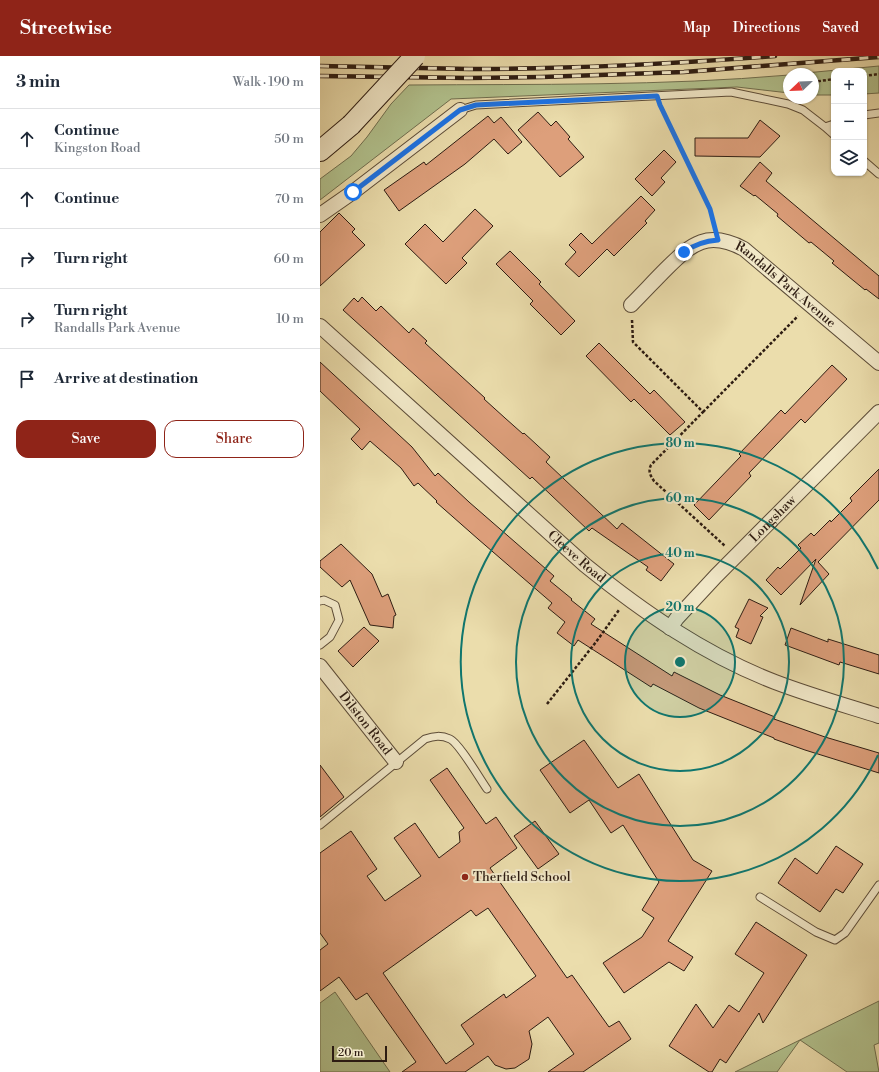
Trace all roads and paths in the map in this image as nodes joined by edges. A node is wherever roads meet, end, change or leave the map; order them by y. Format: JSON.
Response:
{"nodes":[{"id":1,"x":415,"y":56,"type":"edge"},
{"id":2,"x":879,"y":74,"type":"edge"},
{"id":3,"x":867,"y":76,"type":"edge"},
{"id":4,"x":831,"y":80,"type":"edge"},
{"id":5,"x":819,"y":81,"type":"edge"},
{"id":6,"x":657,"y":96,"type":"junction"},
{"id":7,"x":460,"y":110,"type":"joint"},
{"id":8,"x":879,"y":113,"type":"edge"},
{"id":9,"x":867,"y":115,"type":"edge"},
{"id":10,"x":831,"y":125,"type":"edge"},
{"id":11,"x":825,"y":127,"type":"junction"},
{"id":12,"x":831,"y":132,"type":"edge"},
{"id":13,"x":320,"y":151,"type":"edge"},
{"id":14,"x":867,"y":164,"type":"edge"},
{"id":15,"x":879,"y":174,"type":"edge"},
{"id":16,"x":320,"y":215,"type":"edge"},
{"id":17,"x":718,"y":240,"type":"junction"},
{"id":18,"x":810,"y":304,"type":"junction"},
{"id":19,"x":631,"y":305,"type":"joint"},
{"id":20,"x":320,"y":326,"type":"edge"},
{"id":21,"x":879,"y":363,"type":"edge"},
{"id":22,"x":703,"y":412,"type":"junction"},
{"id":23,"x":879,"y":412,"type":"edge"},
{"id":24,"x":736,"y":556,"type":"junction"},
{"id":25,"x":627,"y":598,"type":"junction"},
{"id":26,"x":320,"y":601,"type":"edge"},
{"id":27,"x":670,"y":628,"type":"junction"},
{"id":28,"x":320,"y":645,"type":"edge"},
{"id":29,"x":320,"y":666,"type":"edge"},
{"id":30,"x":548,"y":704,"type":"dead end"},
{"id":31,"x":879,"y":716,"type":"edge"},
{"id":32,"x":396,"y":762,"type":"junction"},
{"id":33,"x":487,"y":789,"type":"dead end"},
{"id":34,"x":320,"y":825,"type":"edge"},
{"id":35,"x":879,"y":885,"type":"edge"},
{"id":36,"x":760,"y":897,"type":"dead end"}],
"edges":[{"from":1,"to":13,"type":"main road","bridge":true},
{"from":2,"to":3,"type":"path"},
{"from":4,"to":5,"type":"path"},
{"from":6,"to":7,"type":"lane"},
{"from":6,"to":11,"type":"lane"},
{"from":6,"to":17,"type":"path"},
{"from":7,"to":16,"type":"street"},
{"from":8,"to":9,"type":"lane"},
{"from":10,"to":11,"type":"lane"},
{"from":11,"to":12,"type":"lane"},
{"from":14,"to":15,"type":"lane"},
{"from":17,"to":18,"type":"street","name":"Randalls Park Avenue"},
{"from":17,"to":19,"type":"street","name":"Randalls Park Avenue"},
{"from":18,"to":21,"type":"street","name":"Randalls Park Avenue"},
{"from":18,"to":22,"type":"path"},
{"from":19,"to":22,"type":"path"},
{"from":20,"to":25,"type":"street","name":"Cleeve Road"},
{"from":22,"to":24,"type":"path"},
{"from":23,"to":24,"type":"street","name":"Longshaw"},
{"from":24,"to":27,"type":"street","name":"Longshaw"},
{"from":25,"to":27,"type":"street","name":"Cleeve Road"},
{"from":25,"to":30,"type":"path"},
{"from":26,"to":28,"type":"lane"},
{"from":27,"to":31,"type":"street","name":"Cleeve Road"},
{"from":29,"to":32,"type":"street","name":"Dilston Road"},
{"from":32,"to":33,"type":"lane"},
{"from":32,"to":34,"type":"lane"},
{"from":35,"to":36,"type":"lane"}]}
